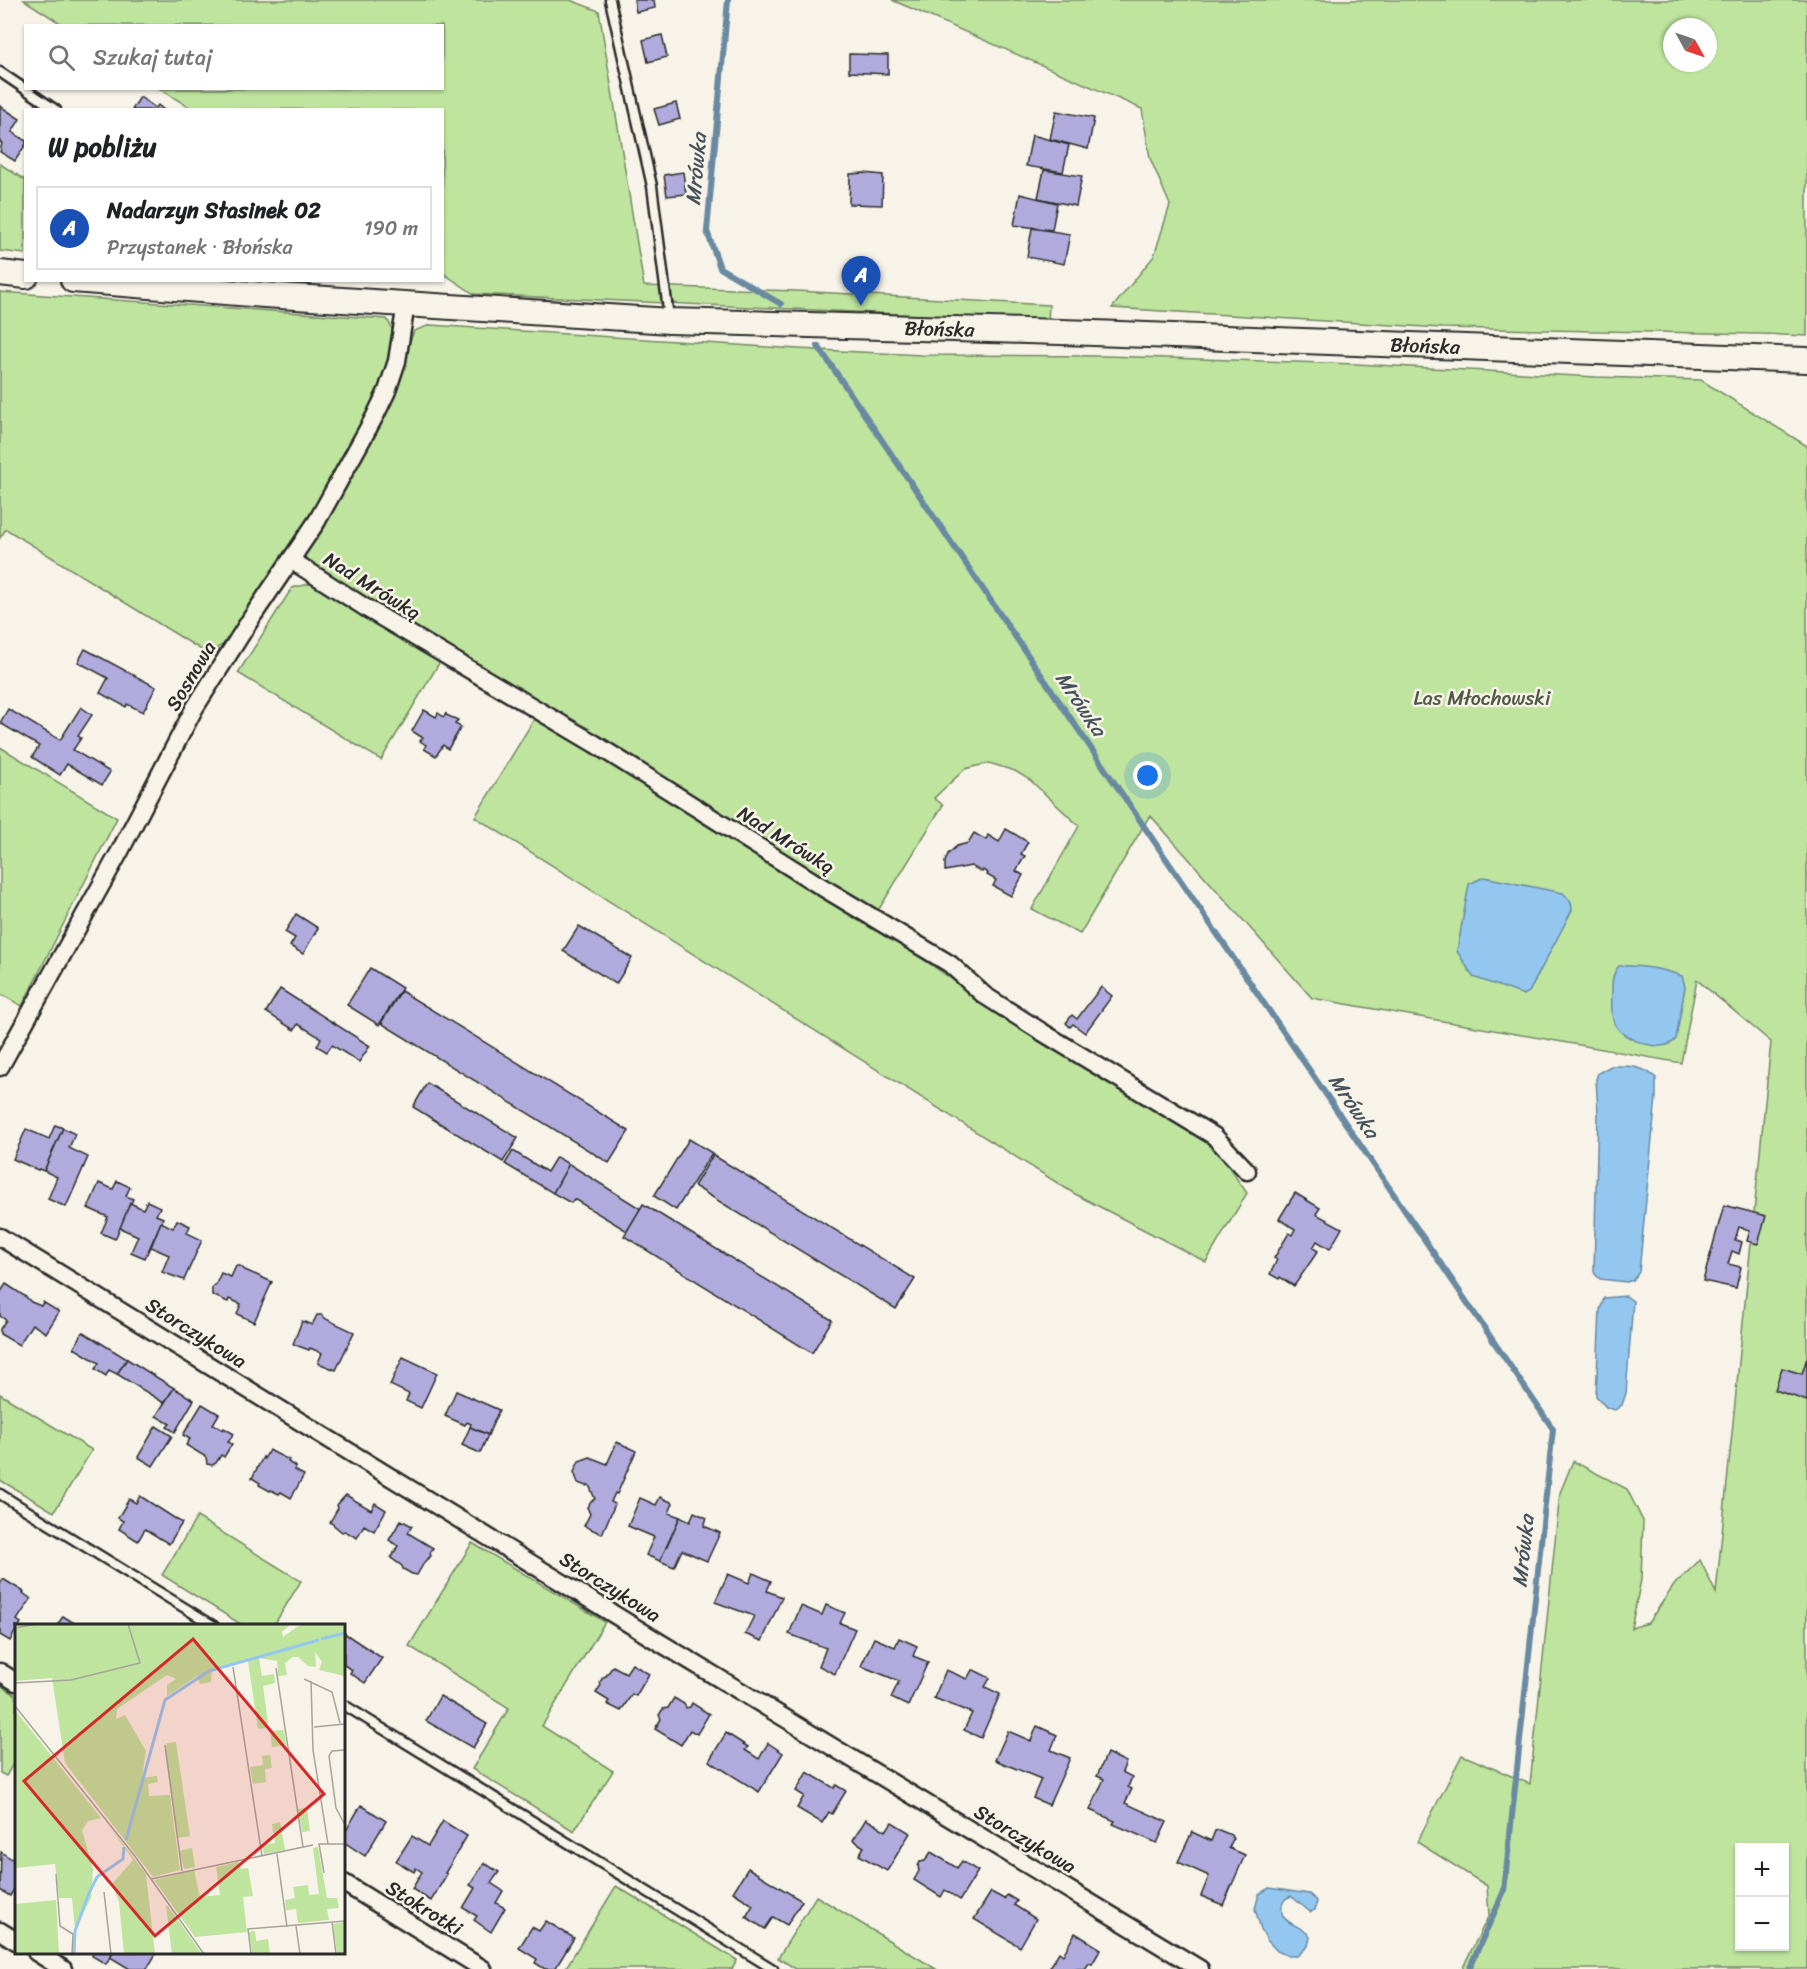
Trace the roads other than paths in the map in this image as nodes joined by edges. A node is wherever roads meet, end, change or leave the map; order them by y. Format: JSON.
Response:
{"nodes":[{"id":1,"x":610,"y":0,"type":"edge"},
{"id":2,"x":0,"y":72,"type":"edge"},
{"id":3,"x":24,"y":88,"type":"edge"},
{"id":4,"x":27,"y":90,"type":"edge"},
{"id":5,"x":53,"y":108,"type":"edge"},
{"id":6,"x":0,"y":273,"type":"edge"},
{"id":7,"x":24,"y":276,"type":"edge"},
{"id":8,"x":108,"y":282,"type":"edge"},
{"id":9,"x":406,"y":304,"type":"junction"},
{"id":10,"x":670,"y":321,"type":"junction"},
{"id":11,"x":1807,"y":360,"type":"edge"},
{"id":12,"x":291,"y":560,"type":"junction"},
{"id":13,"x":0,"y":1067,"type":"edge"},
{"id":14,"x":1247,"y":1171,"type":"dead end"},
{"id":15,"x":0,"y":1238,"type":"edge"},
{"id":16,"x":0,"y":1494,"type":"edge"},
{"id":17,"x":211,"y":1624,"type":"edge"},
{"id":18,"x":0,"y":1672,"type":"edge"},
{"id":19,"x":15,"y":1681,"type":"edge"},
{"id":20,"x":345,"y":1706,"type":"edge"},
{"id":21,"x":345,"y":1884,"type":"edge"},
{"id":22,"x":0,"y":1931,"type":"edge"},
{"id":23,"x":15,"y":1940,"type":"edge"},
{"id":24,"x":38,"y":1954,"type":"edge"},
{"id":25,"x":63,"y":1969,"type":"edge"},
{"id":26,"x":483,"y":1969,"type":"edge"},
{"id":27,"x":772,"y":1969,"type":"edge"},
{"id":28,"x":1200,"y":1969,"type":"edge"}],
"edges":[{"from":1,"to":10,"type":"lane"},
{"from":2,"to":3,"type":"lane"},
{"from":4,"to":5,"type":"lane"},
{"from":6,"to":7,"type":"main road"},
{"from":8,"to":9,"type":"main road","name":"Błońska"},
{"from":9,"to":10,"type":"main road","name":"Błońska"},
{"from":9,"to":12,"type":"street","name":"Sosnowa"},
{"from":10,"to":11,"type":"main road","name":"Błońska"},
{"from":12,"to":13,"type":"street","name":"Sosnowa"},
{"from":12,"to":14,"type":"street","name":"Nad Mrówką"},
{"from":15,"to":28,"type":"street","name":"Storczykowa"},
{"from":16,"to":17,"type":"lane"},
{"from":18,"to":19,"type":"street"},
{"from":20,"to":27,"type":"lane"},
{"from":21,"to":26,"type":"street","name":"Stokrotki"},
{"from":22,"to":23,"type":"street"},
{"from":24,"to":25,"type":"street"}]}
